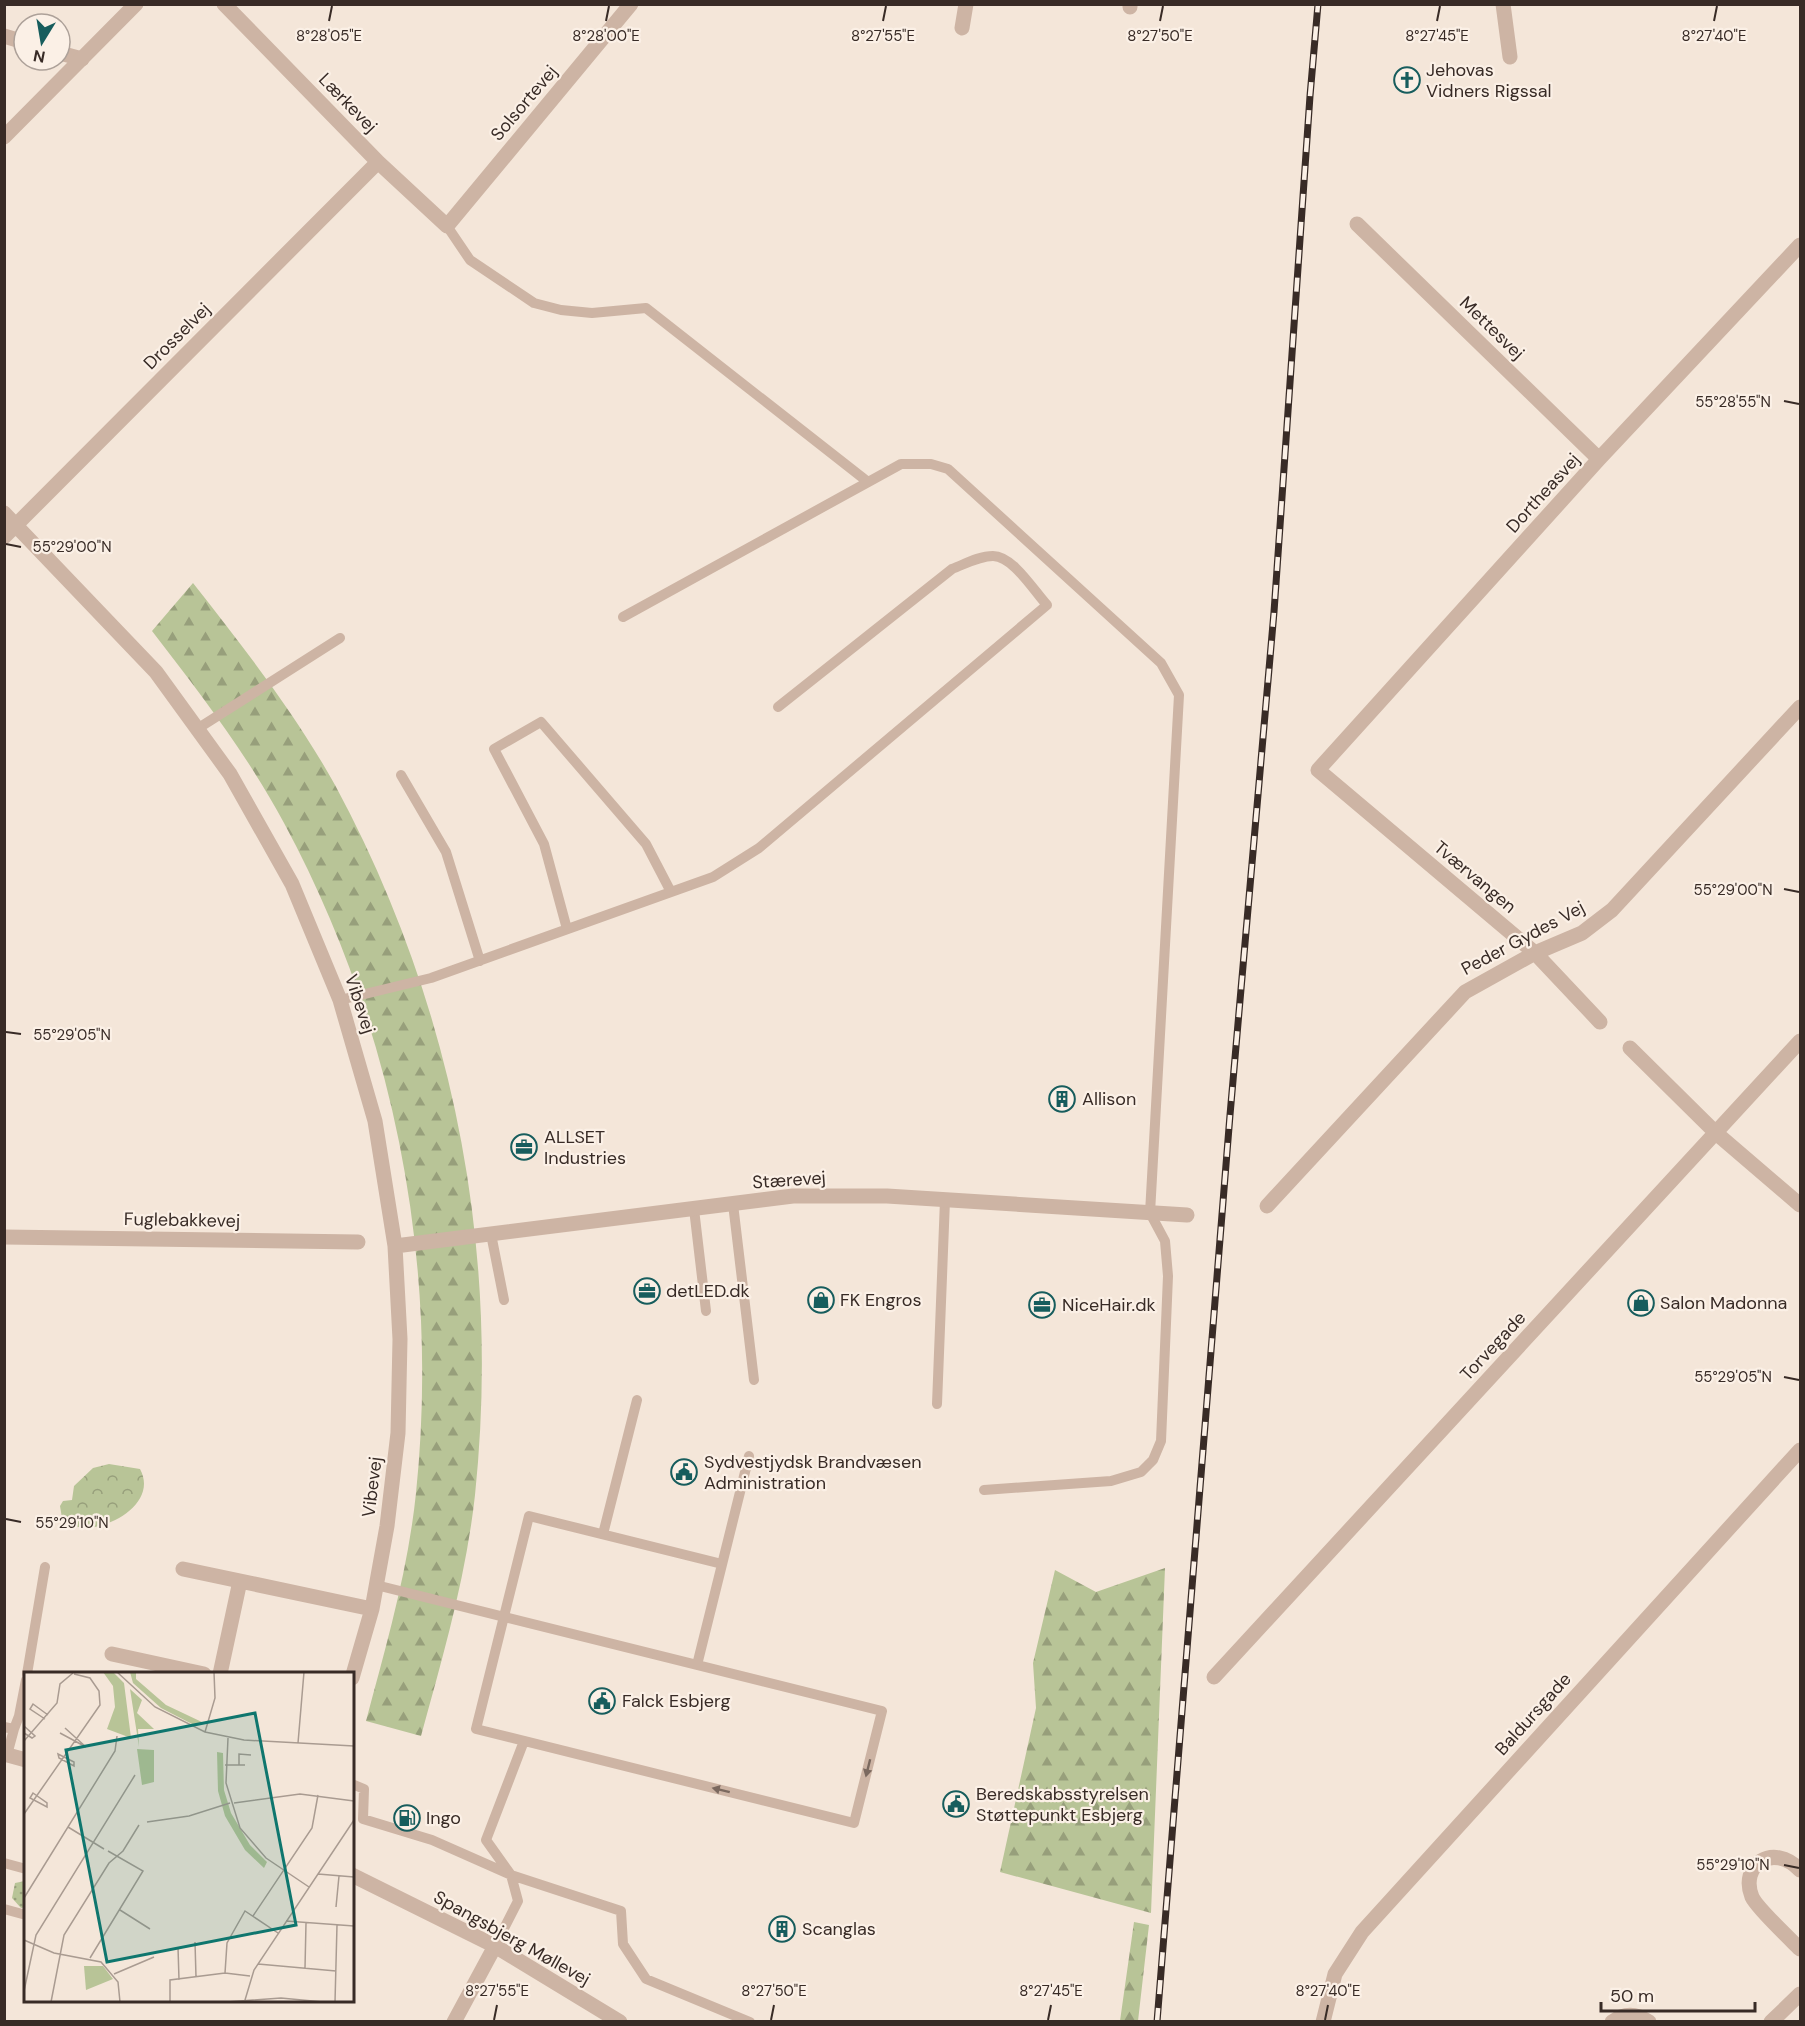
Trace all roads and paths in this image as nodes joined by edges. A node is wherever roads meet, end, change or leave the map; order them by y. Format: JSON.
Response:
{"nodes":[{"id":1,"x":136,"y":4,"type":"edge"},
{"id":2,"x":224,"y":4,"type":"edge"},
{"id":3,"x":631,"y":4,"type":"edge"},
{"id":4,"x":966,"y":4,"type":"edge"},
{"id":5,"x":1503,"y":4,"type":"edge"},
{"id":6,"x":962,"y":28,"type":"dead end"},
{"id":7,"x":72,"y":56,"type":"edge"},
{"id":8,"x":1510,"y":57,"type":"dead end"},
{"id":9,"x":82,"y":59,"type":"junction"},
{"id":10,"x":4,"y":137,"type":"edge"},
{"id":11,"x":378,"y":162,"type":"junction"},
{"id":12,"x":1357,"y":224,"type":"dead end"},
{"id":13,"x":447,"y":226,"type":"junction"},
{"id":14,"x":1800,"y":245,"type":"edge"},
{"id":15,"x":1599,"y":459,"type":"junction"},
{"id":16,"x":868,"y":482,"type":"junction"},
{"id":17,"x":4,"y":513,"type":"edge"},
{"id":18,"x":17,"y":525,"type":"junction"},
{"id":19,"x":4,"y":537,"type":"edge"},
{"id":20,"x":623,"y":617,"type":"dead end"},
{"id":21,"x":340,"y":638,"type":"dead end"},
{"id":22,"x":778,"y":707,"type":"dead end"},
{"id":23,"x":1800,"y":707,"type":"edge"},
{"id":24,"x":197,"y":729,"type":"junction"},
{"id":25,"x":1318,"y":770,"type":"joint"},
{"id":26,"x":402,"y":775,"type":"dead end"},
{"id":27,"x":671,"y":892,"type":"junction"},
{"id":28,"x":567,"y":929,"type":"junction"},
{"id":29,"x":1535,"y":953,"type":"junction"},
{"id":30,"x":480,"y":961,"type":"junction"},
{"id":31,"x":340,"y":1000,"type":"junction"},
{"id":32,"x":1600,"y":1022,"type":"dead end"},
{"id":33,"x":1800,"y":1041,"type":"edge"},
{"id":34,"x":1630,"y":1048,"type":"dead end"},
{"id":35,"x":1716,"y":1133,"type":"junction"},
{"id":36,"x":945,"y":1200,"type":"junction"},
{"id":37,"x":733,"y":1204,"type":"junction"},
{"id":38,"x":1800,"y":1205,"type":"edge"},
{"id":39,"x":1267,"y":1206,"type":"dead end"},
{"id":40,"x":694,"y":1209,"type":"junction"},
{"id":41,"x":1150,"y":1213,"type":"junction"},
{"id":42,"x":1187,"y":1215,"type":"dead end"},
{"id":43,"x":491,"y":1234,"type":"junction"},
{"id":44,"x":4,"y":1237,"type":"edge"},
{"id":45,"x":358,"y":1242,"type":"dead end"},
{"id":46,"x":395,"y":1246,"type":"junction"},
{"id":47,"x":504,"y":1300,"type":"dead end"},
{"id":48,"x":706,"y":1311,"type":"dead end"},
{"id":49,"x":754,"y":1380,"type":"dead end"},
{"id":50,"x":637,"y":1400,"type":"dead end"},
{"id":51,"x":937,"y":1404,"type":"dead end"},
{"id":52,"x":1800,"y":1450,"type":"edge"},
{"id":53,"x":749,"y":1456,"type":"dead end"},
{"id":54,"x":984,"y":1490,"type":"dead end"},
{"id":55,"x":603,"y":1534,"type":"junction"},
{"id":56,"x":722,"y":1564,"type":"junction"},
{"id":57,"x":45,"y":1567,"type":"dead end"},
{"id":58,"x":183,"y":1569,"type":"dead end"},
{"id":59,"x":240,"y":1581,"type":"junction"},
{"id":60,"x":376,"y":1585,"type":"junction"},
{"id":61,"x":372,"y":1609,"type":"junction"},
{"id":62,"x":504,"y":1617,"type":"junction"},
{"id":63,"x":112,"y":1654,"type":"dead end"},
{"id":64,"x":697,"y":1665,"type":"junction"},
{"id":65,"x":27,"y":1672,"type":"edge"},
{"id":66,"x":195,"y":1672,"type":"edge"},
{"id":67,"x":220,"y":1672,"type":"edge"},
{"id":68,"x":353,"y":1672,"type":"edge"},
{"id":69,"x":1214,"y":1677,"type":"dead end"},
{"id":70,"x":24,"y":1692,"type":"edge"},
{"id":71,"x":9,"y":1728,"type":"edge"},
{"id":72,"x":524,"y":1741,"type":"junction"},
{"id":73,"x":6,"y":1755,"type":"edge"},
{"id":74,"x":24,"y":1760,"type":"edge"},
{"id":75,"x":354,"y":1785,"type":"edge"},
{"id":76,"x":4,"y":1863,"type":"edge"},
{"id":77,"x":24,"y":1868,"type":"edge"},
{"id":78,"x":1800,"y":1870,"type":"edge"},
{"id":79,"x":511,"y":1875,"type":"junction"},
{"id":80,"x":354,"y":1876,"type":"edge"},
{"id":81,"x":4,"y":1909,"type":"edge"},
{"id":82,"x":24,"y":1914,"type":"edge"},
{"id":83,"x":495,"y":1946,"type":"junction"},
{"id":84,"x":1800,"y":1949,"type":"edge"},
{"id":85,"x":1800,"y":1994,"type":"edge"},
{"id":86,"x":454,"y":2022,"type":"edge"},
{"id":87,"x":620,"y":2022,"type":"edge"},
{"id":88,"x":750,"y":2022,"type":"edge"},
{"id":89,"x":1323,"y":2022,"type":"edge"},
{"id":90,"x":1612,"y":2022,"type":"edge"},
{"id":91,"x":1648,"y":2022,"type":"edge"},
{"id":92,"x":1772,"y":2022,"type":"edge"}],
"edges":[{"from":1,"to":9,"type":"street"},
{"from":2,"to":11,"type":"street","name":"Lærkevej"},
{"from":3,"to":13,"type":"street","name":"Solsortevej"},
{"from":4,"to":6,"type":"street"},
{"from":5,"to":8,"type":"street"},
{"from":7,"to":9,"type":"street"},
{"from":9,"to":10,"type":"street"},
{"from":11,"to":13,"type":"street","name":"Lærkevej"},
{"from":11,"to":18,"type":"street","name":"Drosselvej"},
{"from":12,"to":15,"type":"street","name":"Mettesvej"},
{"from":13,"to":16,"type":"lane"},
{"from":14,"to":15,"type":"street","name":"Dortheasvej"},
{"from":15,"to":25,"type":"street","name":"Dortheasvej"},
{"from":16,"to":20,"type":"lane"},
{"from":16,"to":41,"type":"lane"},
{"from":17,"to":18,"type":"street","name":"Vibevej"},
{"from":18,"to":19,"type":"street","name":"Drosselvej"},
{"from":18,"to":24,"type":"street","name":"Vibevej"},
{"from":21,"to":24,"type":"lane"},
{"from":22,"to":27,"type":"lane"},
{"from":23,"to":29,"type":"street","name":"Peder Gydes Vej"},
{"from":24,"to":31,"type":"street","name":"Vibevej"},
{"from":25,"to":29,"type":"street","name":"Tværvangen"},
{"from":26,"to":30,"type":"lane"},
{"from":27,"to":28,"type":"lane"},
{"from":27,"to":28,"type":"lane"},
{"from":28,"to":30,"type":"lane"},
{"from":29,"to":32,"type":"street","name":"Tværvangen"},
{"from":29,"to":39,"type":"street","name":"Peder Gydes Vej"},
{"from":30,"to":31,"type":"lane"},
{"from":31,"to":46,"type":"street","name":"Vibevej"},
{"from":33,"to":35,"type":"street","name":"Torvegade"},
{"from":34,"to":35,"type":"street"},
{"from":35,"to":38,"type":"street"},
{"from":35,"to":69,"type":"street","name":"Torvegade"},
{"from":36,"to":37,"type":"street","name":"Stærevej"},
{"from":36,"to":41,"type":"street","name":"Stærevej"},
{"from":36,"to":51,"type":"lane"},
{"from":37,"to":40,"type":"street","name":"Stærevej"},
{"from":37,"to":49,"type":"lane"},
{"from":40,"to":43,"type":"street","name":"Stærevej"},
{"from":40,"to":48,"type":"lane"},
{"from":41,"to":42,"type":"street","name":"Stærevej"},
{"from":41,"to":54,"type":"lane"},
{"from":43,"to":46,"type":"street","name":"Stærevej"},
{"from":43,"to":47,"type":"lane"},
{"from":44,"to":45,"type":"street","name":"Fuglebakkevej"},
{"from":46,"to":60,"type":"street","name":"Vibevej"},
{"from":50,"to":55,"type":"lane"},
{"from":52,"to":89,"type":"street","name":"Baldursgade"},
{"from":53,"to":56,"type":"lane"},
{"from":55,"to":56,"type":"lane"},
{"from":55,"to":62,"type":"lane"},
{"from":56,"to":64,"type":"lane"},
{"from":57,"to":65,"type":"lane"},
{"from":58,"to":59,"type":"street"},
{"from":59,"to":61,"type":"street"},
{"from":59,"to":67,"type":"street"},
{"from":60,"to":61,"type":"street","name":"Vibevej"},
{"from":60,"to":62,"type":"lane"},
{"from":61,"to":68,"type":"street","name":"Vibevej"},
{"from":62,"to":64,"type":"lane"},
{"from":62,"to":72,"type":"lane"},
{"from":63,"to":66,"type":"street"},
{"from":64,"to":72,"type":"lane","one_way":true},
{"from":70,"to":71,"type":"lane"},
{"from":71,"to":73,"type":"lane"},
{"from":72,"to":79,"type":"lane"},
{"from":73,"to":74,"type":"street"},
{"from":75,"to":79,"type":"lane"},
{"from":76,"to":77,"type":"lane"},
{"from":78,"to":84,"type":"street"},
{"from":79,"to":83,"type":"lane"},
{"from":79,"to":88,"type":"lane"},
{"from":80,"to":83,"type":"street","name":"Spangsbjerg Møllevej"},
{"from":81,"to":82,"type":"lane"},
{"from":83,"to":86,"type":"street"},
{"from":83,"to":87,"type":"street","name":"Spangsbjerg Møllevej"},
{"from":85,"to":92,"type":"street"},
{"from":90,"to":91,"type":"street"}]}
